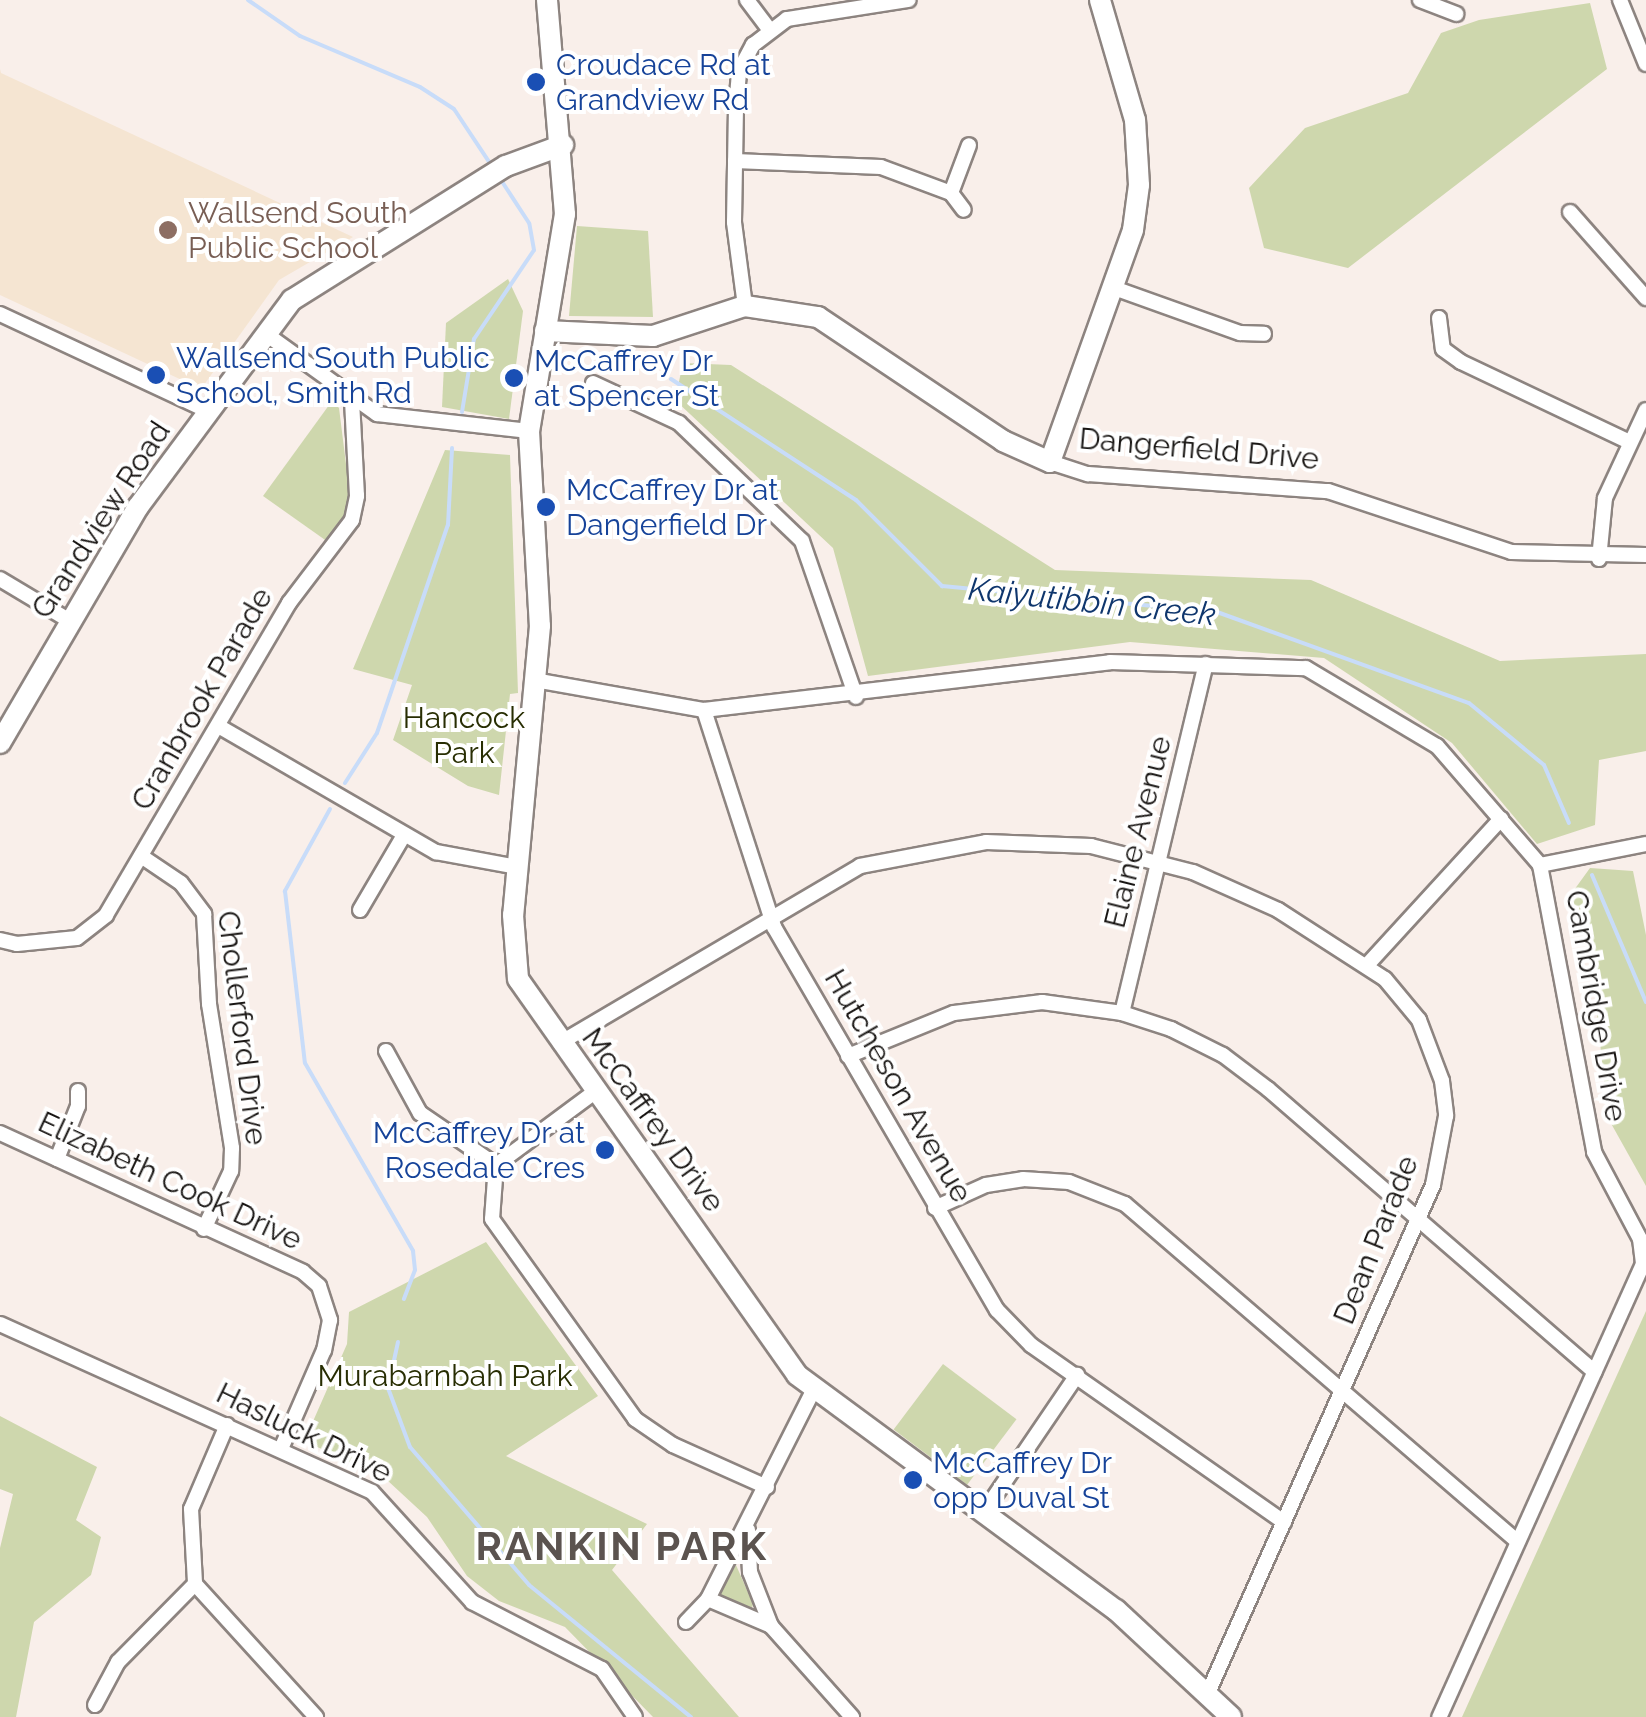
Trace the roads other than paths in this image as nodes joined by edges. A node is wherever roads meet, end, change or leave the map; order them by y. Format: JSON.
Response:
{"nodes":[{"id":1,"x":547,"y":0,"type":"edge"},
{"id":2,"x":747,"y":0,"type":"edge"},
{"id":3,"x":909,"y":0,"type":"edge"},
{"id":4,"x":1100,"y":0,"type":"edge"},
{"id":5,"x":1420,"y":0,"type":"edge"},
{"id":6,"x":1620,"y":0,"type":"edge"},
{"id":7,"x":1456,"y":14,"type":"dead end"},
{"id":8,"x":768,"y":28,"type":"junction"},
{"id":9,"x":1646,"y":64,"type":"edge"},
{"id":10,"x":563,"y":145,"type":"junction"},
{"id":11,"x":969,"y":146,"type":"dead end"},
{"id":12,"x":735,"y":162,"type":"junction"},
{"id":13,"x":952,"y":193,"type":"junction"},
{"id":14,"x":964,"y":210,"type":"dead end"},
{"id":15,"x":1570,"y":212,"type":"dead end"},
{"id":16,"x":1114,"y":288,"type":"junction"},
{"id":17,"x":1646,"y":298,"type":"edge"},
{"id":18,"x":745,"y":306,"type":"junction"},
{"id":19,"x":0,"y":314,"type":"edge"},
{"id":20,"x":1438,"y":318,"type":"dead end"},
{"id":21,"x":545,"y":331,"type":"junction"},
{"id":22,"x":266,"y":334,"type":"junction"},
{"id":23,"x":1264,"y":334,"type":"dead end"},
{"id":24,"x":593,"y":382,"type":"dead end"},
{"id":25,"x":352,"y":401,"type":"junction"},
{"id":26,"x":1646,"y":410,"type":"edge"},
{"id":27,"x":208,"y":411,"type":"junction"},
{"id":28,"x":529,"y":431,"type":"junction"},
{"id":29,"x":1627,"y":441,"type":"junction"},
{"id":30,"x":1050,"y":462,"type":"junction"},
{"id":31,"x":1646,"y":555,"type":"edge"},
{"id":32,"x":1599,"y":559,"type":"junction"},
{"id":33,"x":0,"y":580,"type":"edge"},
{"id":34,"x":70,"y":620,"type":"junction"},
{"id":35,"x":1206,"y":664,"type":"junction"},
{"id":36,"x":535,"y":680,"type":"junction"},
{"id":37,"x":856,"y":696,"type":"junction"},
{"id":38,"x":704,"y":710,"type":"junction"},
{"id":39,"x":220,"y":727,"type":"junction"},
{"id":40,"x":0,"y":744,"type":"edge"},
{"id":41,"x":1501,"y":820,"type":"junction"},
{"id":42,"x":404,"y":835,"type":"junction"},
{"id":43,"x":1646,"y":844,"type":"edge"},
{"id":44,"x":141,"y":856,"type":"junction"},
{"id":45,"x":1160,"y":862,"type":"junction"},
{"id":46,"x":1540,"y":865,"type":"junction"},
{"id":47,"x":517,"y":866,"type":"junction"},
{"id":48,"x":360,"y":910,"type":"dead end"},
{"id":49,"x":769,"y":917,"type":"junction"},
{"id":50,"x":0,"y":940,"type":"edge"},
{"id":51,"x":1368,"y":964,"type":"junction"},
{"id":52,"x":1122,"y":1013,"type":"junction"},
{"id":53,"x":560,"y":1043,"type":"junction"},
{"id":54,"x":386,"y":1051,"type":"dead end"},
{"id":55,"x":848,"y":1056,"type":"junction"},
{"id":56,"x":78,"y":1090,"type":"dead end"},
{"id":57,"x":596,"y":1090,"type":"junction"},
{"id":58,"x":0,"y":1133,"type":"edge"},
{"id":59,"x":57,"y":1160,"type":"junction"},
{"id":60,"x":496,"y":1165,"type":"junction"},
{"id":61,"x":936,"y":1208,"type":"junction"},
{"id":62,"x":1419,"y":1222,"type":"junction"},
{"id":63,"x":204,"y":1228,"type":"junction"},
{"id":64,"x":0,"y":1324,"type":"edge"},
{"id":65,"x":1595,"y":1372,"type":"junction"},
{"id":66,"x":1077,"y":1376,"type":"junction"},
{"id":67,"x":813,"y":1391,"type":"junction"},
{"id":68,"x":1343,"y":1391,"type":"junction"},
{"id":69,"x":227,"y":1424,"type":"junction"},
{"id":70,"x":281,"y":1449,"type":"junction"},
{"id":71,"x":767,"y":1487,"type":"junction"},
{"id":72,"x":984,"y":1512,"type":"junction"},
{"id":73,"x":1284,"y":1522,"type":"junction"},
{"id":74,"x":748,"y":1529,"type":"junction"},
{"id":75,"x":1518,"y":1542,"type":"junction"},
{"id":76,"x":195,"y":1584,"type":"junction"},
{"id":77,"x":708,"y":1599,"type":"junction"},
{"id":78,"x":686,"y":1622,"type":"dead end"},
{"id":79,"x":770,"y":1626,"type":"junction"},
{"id":80,"x":1207,"y":1695,"type":"junction"},
{"id":81,"x":95,"y":1706,"type":"dead end"},
{"id":82,"x":316,"y":1717,"type":"edge"},
{"id":83,"x":635,"y":1717,"type":"edge"},
{"id":84,"x":852,"y":1717,"type":"edge"},
{"id":85,"x":1231,"y":1717,"type":"edge"},
{"id":86,"x":1439,"y":1717,"type":"edge"}],
"edges":[{"from":1,"to":10,"type":"main road","name":"McCaffrey Drive"},
{"from":2,"to":8,"type":"street"},
{"from":3,"to":8,"type":"street"},
{"from":4,"to":16,"type":"main road"},
{"from":5,"to":7,"type":"street"},
{"from":6,"to":9,"type":"street"},
{"from":8,"to":12,"type":"street"},
{"from":10,"to":21,"type":"main road","name":"McCaffrey Drive"},
{"from":10,"to":22,"type":"main road","name":"Grandview Road"},
{"from":11,"to":13,"type":"street"},
{"from":12,"to":13,"type":"street"},
{"from":12,"to":18,"type":"street"},
{"from":13,"to":14,"type":"street"},
{"from":15,"to":17,"type":"street"},
{"from":16,"to":23,"type":"street"},
{"from":16,"to":30,"type":"main road"},
{"from":18,"to":21,"type":"main road","name":"Dangerfield Drive"},
{"from":18,"to":30,"type":"main road","name":"Dangerfield Drive"},
{"from":19,"to":27,"type":"street"},
{"from":20,"to":29,"type":"street"},
{"from":21,"to":28,"type":"main road","name":"McCaffrey Drive"},
{"from":22,"to":25,"type":"street"},
{"from":22,"to":27,"type":"main road","name":"Grandview Road"},
{"from":24,"to":37,"type":"street"},
{"from":25,"to":28,"type":"street"},
{"from":25,"to":39,"type":"street","name":"Cranbrook Parade"},
{"from":26,"to":29,"type":"street"},
{"from":27,"to":34,"type":"main road","name":"Grandview Road"},
{"from":28,"to":36,"type":"main road","name":"McCaffrey Drive"},
{"from":29,"to":32,"type":"street"},
{"from":30,"to":32,"type":"street","name":"Dangerfield Drive"},
{"from":31,"to":32,"type":"street","name":"Dangerfield Drive"},
{"from":33,"to":34,"type":"street"},
{"from":34,"to":40,"type":"main road","name":"Grandview Road"},
{"from":35,"to":37,"type":"street","name":"Cambridge Drive"},
{"from":35,"to":41,"type":"street","name":"Cambridge Drive"},
{"from":35,"to":45,"type":"street","name":"Elaine Avenue"},
{"from":36,"to":38,"type":"street"},
{"from":36,"to":47,"type":"main road","name":"McCaffrey Drive"},
{"from":37,"to":38,"type":"street","name":"Cambridge Drive"},
{"from":38,"to":49,"type":"street","name":"Hutcheson Avenue"},
{"from":39,"to":42,"type":"street"},
{"from":39,"to":44,"type":"street","name":"Cranbrook Parade"},
{"from":41,"to":46,"type":"street","name":"Cambridge Drive"},
{"from":41,"to":51,"type":"street"},
{"from":42,"to":47,"type":"street"},
{"from":42,"to":48,"type":"street"},
{"from":43,"to":46,"type":"street"},
{"from":44,"to":50,"type":"street","name":"Cranbrook Parade"},
{"from":44,"to":63,"type":"street","name":"Chollerford Drive"},
{"from":45,"to":49,"type":"street","name":"Dean Parade"},
{"from":45,"to":51,"type":"street","name":"Dean Parade"},
{"from":45,"to":52,"type":"street","name":"Elaine Avenue"},
{"from":46,"to":65,"type":"street","name":"Cambridge Drive"},
{"from":47,"to":53,"type":"main road","name":"McCaffrey Drive"},
{"from":49,"to":53,"type":"street","name":"Dean Parade"},
{"from":49,"to":55,"type":"street","name":"Hutcheson Avenue"},
{"from":51,"to":62,"type":"street","name":"Dean Parade"},
{"from":52,"to":55,"type":"street"},
{"from":52,"to":62,"type":"street"},
{"from":53,"to":57,"type":"main road","name":"McCaffrey Drive"},
{"from":54,"to":60,"type":"street"},
{"from":55,"to":61,"type":"street","name":"Hutcheson Avenue"},
{"from":56,"to":59,"type":"street"},
{"from":57,"to":60,"type":"street"},
{"from":57,"to":67,"type":"main road","name":"McCaffrey Drive"},
{"from":58,"to":59,"type":"street","name":"Elizabeth Cook Drive"},
{"from":59,"to":63,"type":"street","name":"Elizabeth Cook Drive"},
{"from":60,"to":71,"type":"street"},
{"from":61,"to":66,"type":"street","name":"Hutcheson Avenue"},
{"from":61,"to":68,"type":"street"},
{"from":62,"to":65,"type":"street"},
{"from":62,"to":68,"type":"street","name":"Dean Parade"},
{"from":63,"to":70,"type":"street","name":"Elizabeth Cook Drive"},
{"from":64,"to":69,"type":"street","name":"Hasluck Drive"},
{"from":65,"to":75,"type":"street","name":"Cambridge Drive"},
{"from":66,"to":72,"type":"street"},
{"from":66,"to":73,"type":"street","name":"Hutcheson Avenue"},
{"from":67,"to":71,"type":"street"},
{"from":67,"to":72,"type":"main road","name":"McCaffrey Drive"},
{"from":68,"to":73,"type":"street","name":"Dean Parade"},
{"from":68,"to":75,"type":"street"},
{"from":69,"to":70,"type":"street","name":"Hasluck Drive"},
{"from":69,"to":76,"type":"street"},
{"from":70,"to":83,"type":"street","name":"Hasluck Drive"},
{"from":71,"to":74,"type":"street"},
{"from":72,"to":80,"type":"main road","name":"McCaffrey Drive"},
{"from":73,"to":80,"type":"street","name":"Dean Parade"},
{"from":74,"to":77,"type":"street"},
{"from":74,"to":79,"type":"street"},
{"from":75,"to":86,"type":"street","name":"Cambridge Drive"},
{"from":76,"to":81,"type":"street"},
{"from":76,"to":82,"type":"street"},
{"from":77,"to":78,"type":"street"},
{"from":77,"to":79,"type":"street"},
{"from":79,"to":84,"type":"street"},
{"from":80,"to":85,"type":"main road","name":"McCaffrey Drive"}]}
